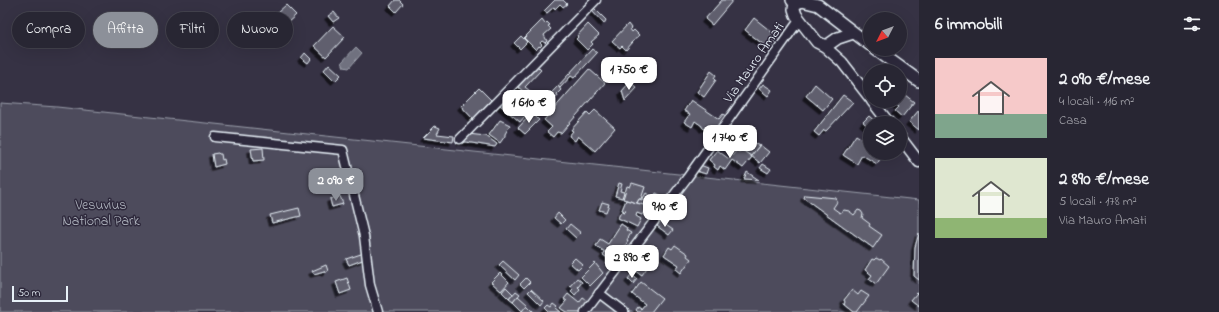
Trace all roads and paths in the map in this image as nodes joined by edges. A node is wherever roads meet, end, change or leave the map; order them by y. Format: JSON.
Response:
{"nodes":[{"id":1,"x":596,"y":0,"type":"edge"},
{"id":2,"x":794,"y":2,"type":"edge"},
{"id":3,"x":814,"y":3,"type":"edge"},
{"id":4,"x":829,"y":14,"type":"junction"},
{"id":5,"x":800,"y":19,"type":"junction"},
{"id":6,"x":854,"y":33,"type":"junction"},
{"id":7,"x":863,"y":40,"type":"edge"},
{"id":8,"x":831,"y":42,"type":"junction"},
{"id":9,"x":885,"y":56,"type":"edge"},
{"id":10,"x":919,"y":81,"type":"edge"},
{"id":11,"x":863,"y":89,"type":"edge"},
{"id":12,"x":877,"y":108,"type":"edge"},
{"id":13,"x":884,"y":116,"type":"edge"},
{"id":14,"x":216,"y":137,"type":"dead end"},
{"id":15,"x":460,"y":139,"type":"dead end"},
{"id":16,"x":907,"y":146,"type":"edge"},
{"id":17,"x":919,"y":162,"type":"edge"},
{"id":18,"x":599,"y":293,"type":"junction"},
{"id":19,"x":378,"y":312,"type":"edge"},
{"id":20,"x":585,"y":312,"type":"edge"},
{"id":21,"x":624,"y":312,"type":"edge"}],
"edges":[{"from":1,"to":15,"type":"street"},
{"from":2,"to":3,"type":"main road"},
{"from":2,"to":5,"type":"main road"},
{"from":3,"to":4,"type":"main road"},
{"from":4,"to":6,"type":"main road"},
{"from":4,"to":8,"type":"main road"},
{"from":5,"to":8,"type":"main road"},
{"from":5,"to":18,"type":"street","name":"Via Mauro Amati"},
{"from":6,"to":7,"type":"main road"},
{"from":6,"to":8,"type":"main road"},
{"from":8,"to":11,"type":"street"},
{"from":9,"to":10,"type":"main road"},
{"from":12,"to":13,"type":"street"},
{"from":14,"to":19,"type":"street"},
{"from":16,"to":17,"type":"street"},
{"from":18,"to":20,"type":"street","name":"Via Mauro Amati"},
{"from":18,"to":21,"type":"street"}]}
